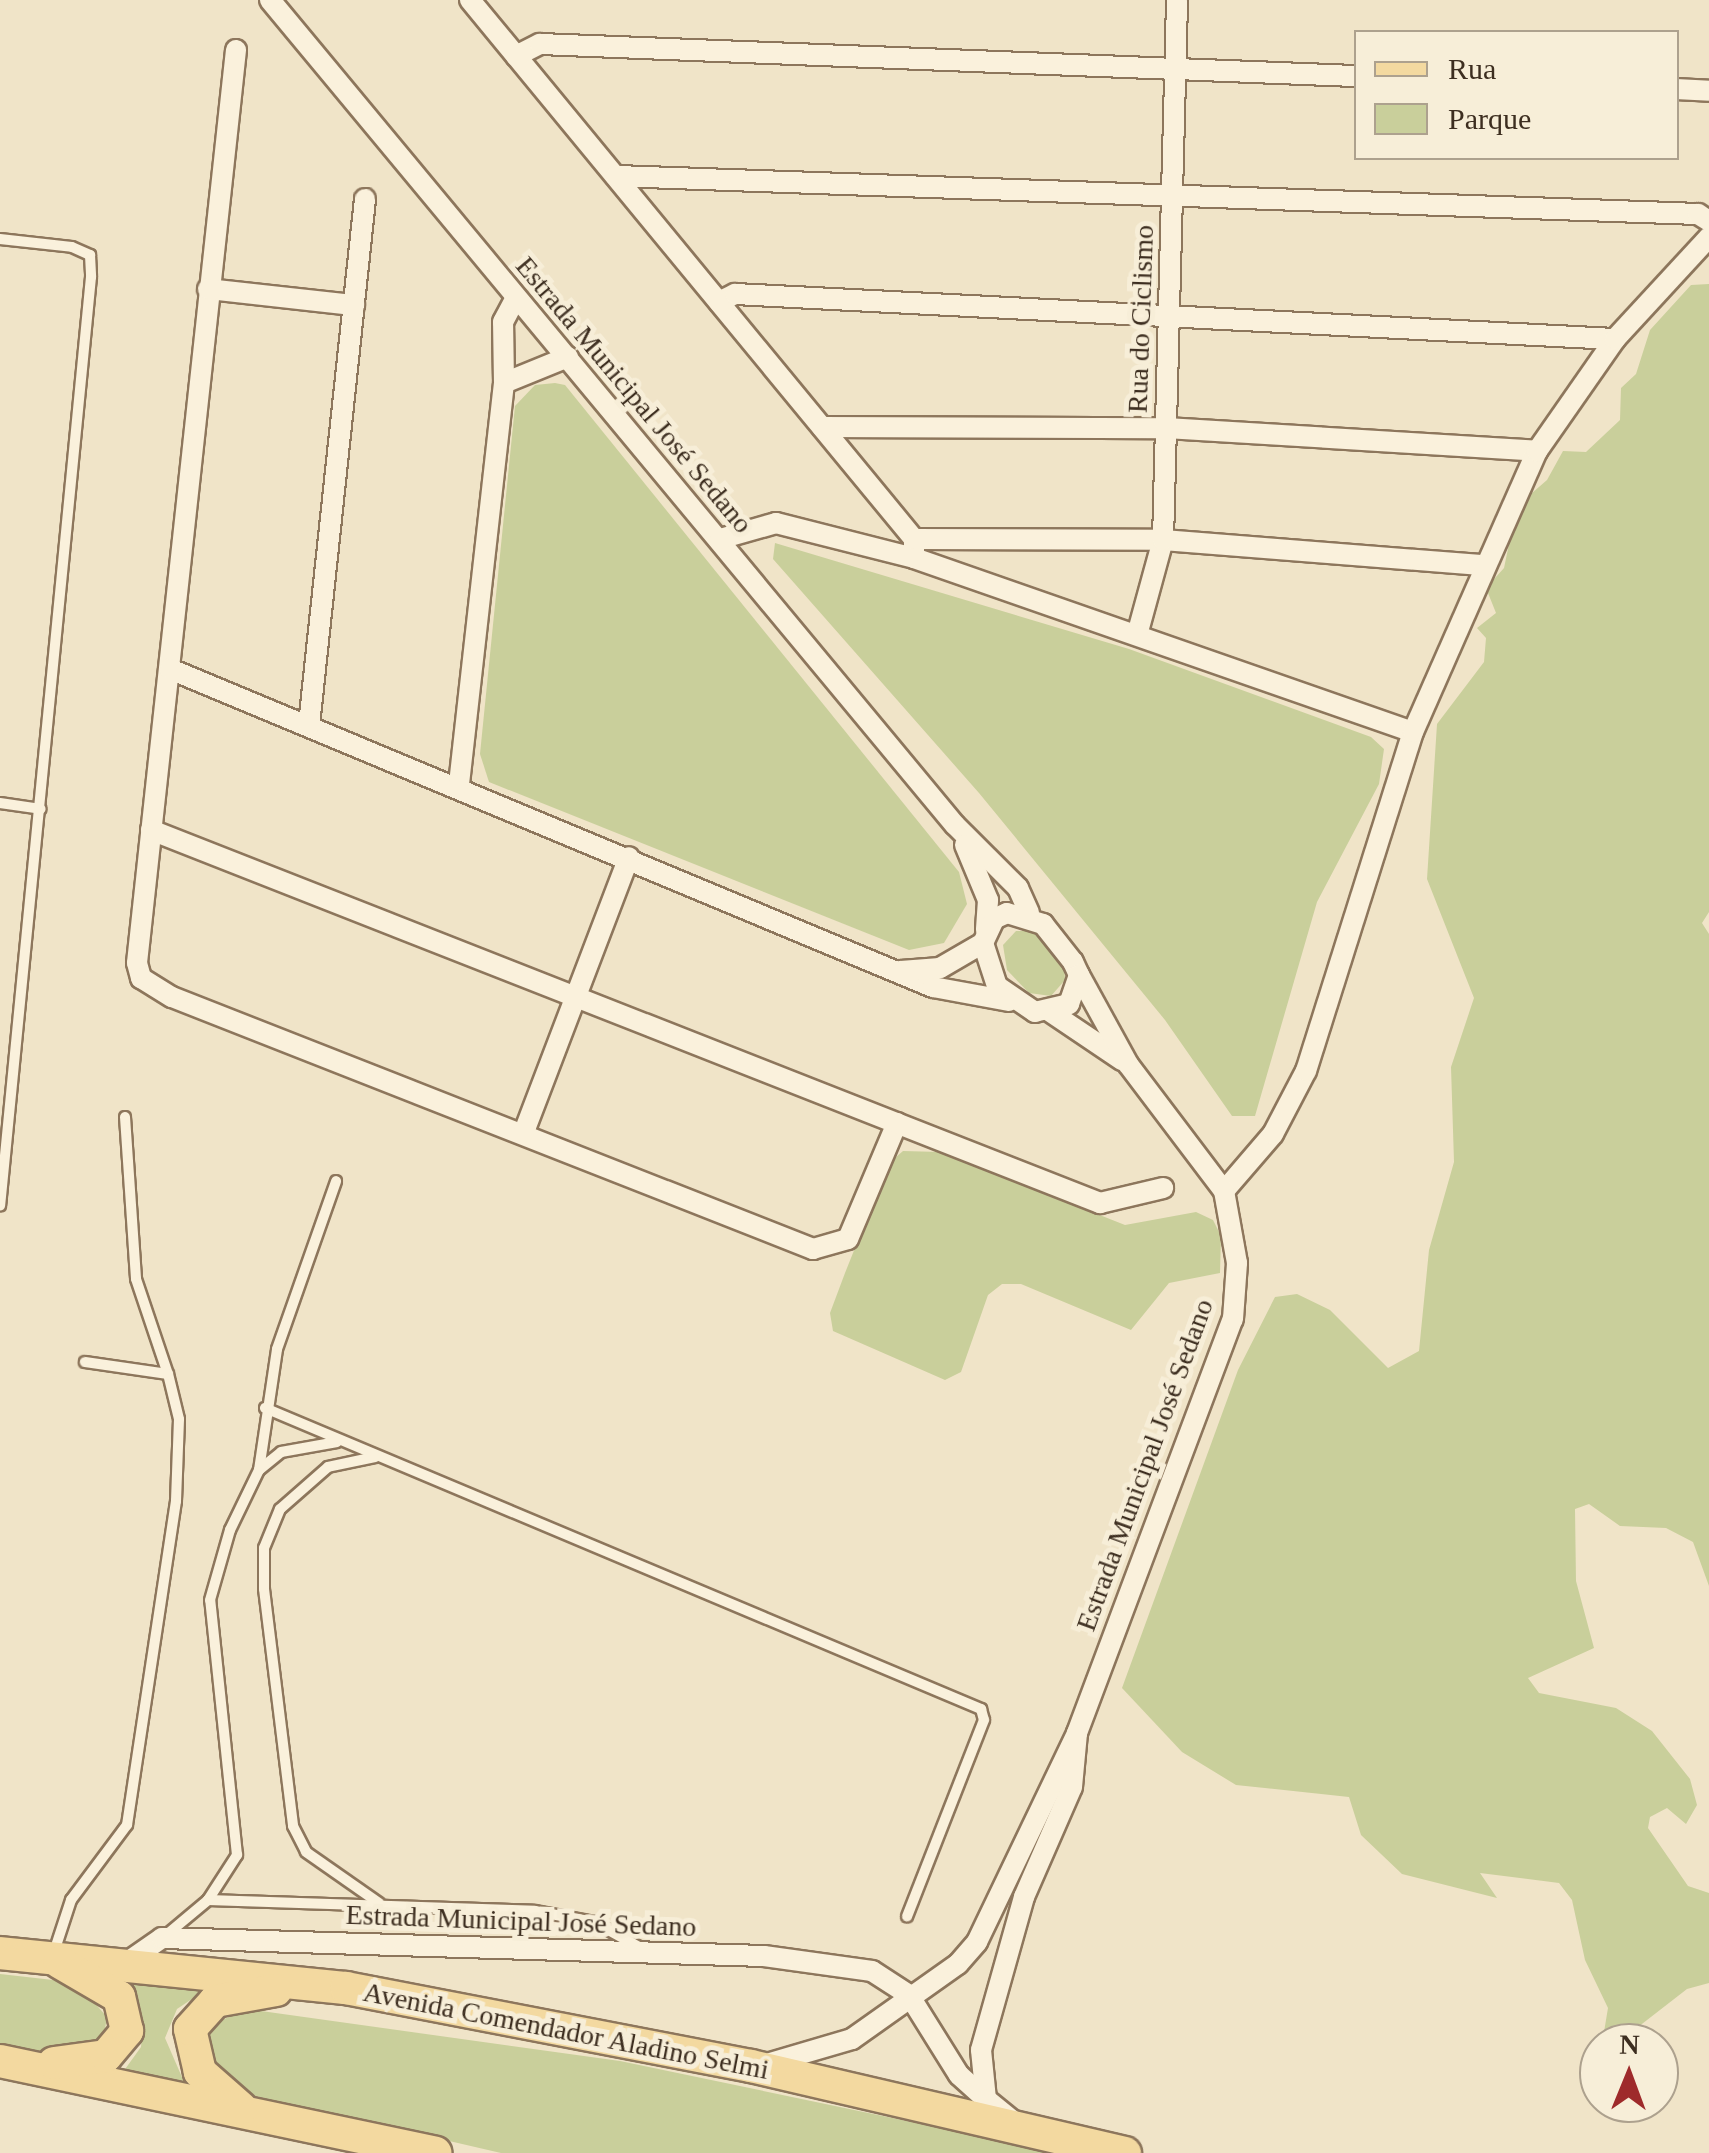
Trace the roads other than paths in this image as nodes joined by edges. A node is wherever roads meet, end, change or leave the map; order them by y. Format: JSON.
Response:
{"nodes":[{"id":1,"x":270,"y":0,"type":"edge"},
{"id":2,"x":470,"y":0,"type":"edge"},
{"id":3,"x":1177,"y":0,"type":"edge"},
{"id":4,"x":236,"y":50,"type":"dead end"},
{"id":5,"x":516,"y":56,"type":"junction"},
{"id":6,"x":1175,"y":69,"type":"junction"},
{"id":7,"x":1354,"y":76,"type":"edge"},
{"id":8,"x":1679,"y":89,"type":"edge"},
{"id":9,"x":1709,"y":91,"type":"edge"},
{"id":10,"x":616,"y":176,"type":"junction"},
{"id":11,"x":1172,"y":193,"type":"junction"},
{"id":12,"x":366,"y":199,"type":"dead end"},
{"id":13,"x":1709,"y":221,"type":"edge"},
{"id":14,"x":1709,"y":238,"type":"edge"},
{"id":15,"x":0,"y":239,"type":"edge"},
{"id":16,"x":208,"y":289,"type":"junction"},
{"id":17,"x":516,"y":298,"type":"junction"},
{"id":18,"x":719,"y":302,"type":"junction"},
{"id":19,"x":354,"y":305,"type":"junction"},
{"id":20,"x":1169,"y":314,"type":"junction"},
{"id":21,"x":1615,"y":340,"type":"junction"},
{"id":22,"x":568,"y":357,"type":"junction"},
{"id":23,"x":504,"y":384,"type":"junction"},
{"id":24,"x":822,"y":427,"type":"junction"},
{"id":25,"x":1166,"y":428,"type":"junction"},
{"id":26,"x":1537,"y":451,"type":"junction"},
{"id":27,"x":720,"y":539,"type":"junction"},
{"id":28,"x":1163,"y":540,"type":"junction"},
{"id":29,"x":914,"y":548,"type":"junction"},
{"id":30,"x":1481,"y":564,"type":"junction"},
{"id":31,"x":1137,"y":635,"type":"junction"},
{"id":32,"x":170,"y":669,"type":"junction"},
{"id":33,"x":309,"y":724,"type":"junction"},
{"id":34,"x":1412,"y":732,"type":"junction"},
{"id":35,"x":459,"y":784,"type":"junction"},
{"id":36,"x":0,"y":804,"type":"edge"},
{"id":37,"x":42,"y":808,"type":"junction"},
{"id":38,"x":955,"y":825,"type":"junction"},
{"id":39,"x":151,"y":830,"type":"junction"},
{"id":40,"x":629,"y":857,"type":"junction"},
{"id":41,"x":1029,"y":914,"type":"junction"},
{"id":42,"x":985,"y":936,"type":"junction"},
{"id":43,"x":898,"y":971,"type":"junction"},
{"id":44,"x":1079,"y":975,"type":"junction"},
{"id":45,"x":575,"y":993,"type":"junction"},
{"id":46,"x":1010,"y":1001,"type":"junction"},
{"id":47,"x":1049,"y":1011,"type":"junction"},
{"id":48,"x":1128,"y":1064,"type":"junction"},
{"id":49,"x":125,"y":1117,"type":"dead end"},
{"id":50,"x":898,"y":1123,"type":"junction"},
{"id":51,"x":524,"y":1132,"type":"junction"},
{"id":52,"x":336,"y":1181,"type":"dead end"},
{"id":53,"x":1163,"y":1188,"type":"dead end"},
{"id":54,"x":1224,"y":1190,"type":"junction"},
{"id":55,"x":0,"y":1206,"type":"edge"},
{"id":56,"x":85,"y":1362,"type":"dead end"},
{"id":57,"x":168,"y":1374,"type":"junction"},
{"id":58,"x":265,"y":1408,"type":"junction"},
{"id":59,"x":343,"y":1442,"type":"junction"},
{"id":60,"x":376,"y":1457,"type":"junction"},
{"id":61,"x":259,"y":1470,"type":"junction"},
{"id":62,"x":1077,"y":1733,"type":"junction"},
{"id":63,"x":208,"y":1900,"type":"junction"},
{"id":64,"x":379,"y":1903,"type":"junction"},
{"id":65,"x":907,"y":1916,"type":"dead end"},
{"id":66,"x":162,"y":1938,"type":"junction"},
{"id":67,"x":648,"y":1952,"type":"junction"},
{"id":68,"x":0,"y":1953,"type":"edge"},
{"id":69,"x":52,"y":1958,"type":"junction"},
{"id":70,"x":129,"y":1961,"type":"junction"},
{"id":71,"x":346,"y":1988,"type":"junction"},
{"id":72,"x":909,"y":1995,"type":"junction"},
{"id":73,"x":0,"y":2060,"type":"edge"},
{"id":74,"x":751,"y":2066,"type":"junction"},
{"id":75,"x":986,"y":2098,"type":"junction"},
{"id":76,"x":251,"y":2114,"type":"junction"},
{"id":77,"x":1024,"y":2129,"type":"junction"},
{"id":78,"x":435,"y":2153,"type":"edge"},
{"id":79,"x":1125,"y":2153,"type":"edge"}],
"edges":[{"from":1,"to":17,"type":"street","name":"Estrada Municipal José Sedano"},
{"from":2,"to":5,"type":"street"},
{"from":3,"to":6,"type":"street","name":"Rua do Ciclismo"},
{"from":4,"to":16,"type":"street"},
{"from":5,"to":6,"type":"street"},
{"from":5,"to":10,"type":"street"},
{"from":6,"to":7,"type":"street"},
{"from":6,"to":11,"type":"street","name":"Rua do Ciclismo"},
{"from":8,"to":9,"type":"street"},
{"from":10,"to":11,"type":"street"},
{"from":10,"to":18,"type":"street"},
{"from":11,"to":13,"type":"street"},
{"from":11,"to":20,"type":"street","name":"Rua do Ciclismo"},
{"from":12,"to":19,"type":"street"},
{"from":14,"to":21,"type":"street"},
{"from":15,"to":37,"type":"lane"},
{"from":16,"to":19,"type":"street"},
{"from":16,"to":32,"type":"street"},
{"from":17,"to":22,"type":"street","name":"Estrada Municipal José Sedano"},
{"from":17,"to":23,"type":"street"},
{"from":18,"to":20,"type":"street"},
{"from":18,"to":24,"type":"street"},
{"from":19,"to":33,"type":"street"},
{"from":20,"to":21,"type":"street"},
{"from":20,"to":25,"type":"street","name":"Rua do Ciclismo"},
{"from":21,"to":26,"type":"street"},
{"from":22,"to":23,"type":"street"},
{"from":22,"to":27,"type":"street","name":"Estrada Municipal José Sedano"},
{"from":23,"to":35,"type":"street"},
{"from":24,"to":25,"type":"street"},
{"from":24,"to":29,"type":"street"},
{"from":25,"to":26,"type":"street"},
{"from":25,"to":28,"type":"street","name":"Rua do Ciclismo"},
{"from":26,"to":30,"type":"street"},
{"from":27,"to":29,"type":"street"},
{"from":27,"to":38,"type":"street","name":"Estrada Municipal José Sedano"},
{"from":28,"to":29,"type":"street"},
{"from":28,"to":30,"type":"street"},
{"from":28,"to":31,"type":"street","name":"Rua do Ciclismo"},
{"from":29,"to":31,"type":"street"},
{"from":30,"to":34,"type":"street"},
{"from":31,"to":34,"type":"street"},
{"from":32,"to":33,"type":"street","name":"Estrada Municipal José Sedano"},
{"from":32,"to":39,"type":"street"},
{"from":33,"to":35,"type":"street","name":"Estrada Municipal José Sedano"},
{"from":34,"to":54,"type":"street"},
{"from":35,"to":40,"type":"street","name":"Estrada Municipal José Sedano"},
{"from":36,"to":37,"type":"lane"},
{"from":37,"to":55,"type":"lane"},
{"from":38,"to":41,"type":"street","name":"Estrada Municipal José Sedano"},
{"from":38,"to":42,"type":"street","name":"Estrada Municipal José Sedano"},
{"from":39,"to":45,"type":"street"},
{"from":39,"to":51,"type":"street"},
{"from":40,"to":43,"type":"street","name":"Estrada Municipal José Sedano"},
{"from":40,"to":45,"type":"street"},
{"from":41,"to":42,"type":"street"},
{"from":41,"to":44,"type":"street","name":"Estrada Municipal José Sedano"},
{"from":42,"to":43,"type":"street"},
{"from":42,"to":46,"type":"street"},
{"from":43,"to":46,"type":"street","name":"Estrada Municipal José Sedano"},
{"from":44,"to":47,"type":"street"},
{"from":44,"to":48,"type":"street","name":"Estrada Municipal José Sedano"},
{"from":45,"to":50,"type":"street"},
{"from":45,"to":51,"type":"street"},
{"from":46,"to":47,"type":"street","name":"Estrada Municipal José Sedano"},
{"from":47,"to":48,"type":"street","name":"Estrada Municipal José Sedano"},
{"from":48,"to":54,"type":"street","name":"Estrada Municipal José Sedano"},
{"from":49,"to":57,"type":"lane"},
{"from":50,"to":51,"type":"street"},
{"from":50,"to":53,"type":"street"},
{"from":52,"to":58,"type":"lane"},
{"from":54,"to":62,"type":"street","name":"Estrada Municipal José Sedano"},
{"from":56,"to":57,"type":"lane"},
{"from":57,"to":69,"type":"lane"},
{"from":58,"to":59,"type":"lane"},
{"from":58,"to":61,"type":"lane"},
{"from":59,"to":60,"type":"lane"},
{"from":59,"to":61,"type":"lane"},
{"from":60,"to":64,"type":"lane"},
{"from":60,"to":65,"type":"lane"},
{"from":61,"to":63,"type":"lane"},
{"from":62,"to":72,"type":"street","name":"Estrada Municipal José Sedano"},
{"from":62,"to":75,"type":"street","name":"Estrada Municipal José Sedano"},
{"from":63,"to":64,"type":"lane"},
{"from":63,"to":66,"type":"lane"},
{"from":64,"to":67,"type":"lane"},
{"from":66,"to":67,"type":"street","name":"Estrada Municipal José Sedano"},
{"from":66,"to":70,"type":"street"},
{"from":67,"to":72,"type":"street","name":"Estrada Municipal José Sedano"},
{"from":68,"to":69,"type":"main road","name":"Avenida Comendador Aladino Selmi"},
{"from":69,"to":70,"type":"main road","name":"Avenida Comendador Aladino Selmi"},
{"from":69,"to":73,"type":"main road"},
{"from":70,"to":71,"type":"main road","name":"Avenida Comendador Aladino Selmi"},
{"from":71,"to":74,"type":"main road","name":"Avenida Comendador Aladino Selmi"},
{"from":71,"to":76,"type":"main road"},
{"from":72,"to":74,"type":"street","name":"Estrada Municipal José Sedano"},
{"from":72,"to":75,"type":"street","name":"Estrada Municipal José Sedano"},
{"from":73,"to":76,"type":"main road"},
{"from":74,"to":77,"type":"main road","name":"Avenida Comendador Aladino Selmi"},
{"from":75,"to":77,"type":"street","name":"Estrada Municipal José Sedano"},
{"from":76,"to":78,"type":"main road"},
{"from":77,"to":79,"type":"main road","name":"Avenida Comendador Aladino Selmi"}]}
